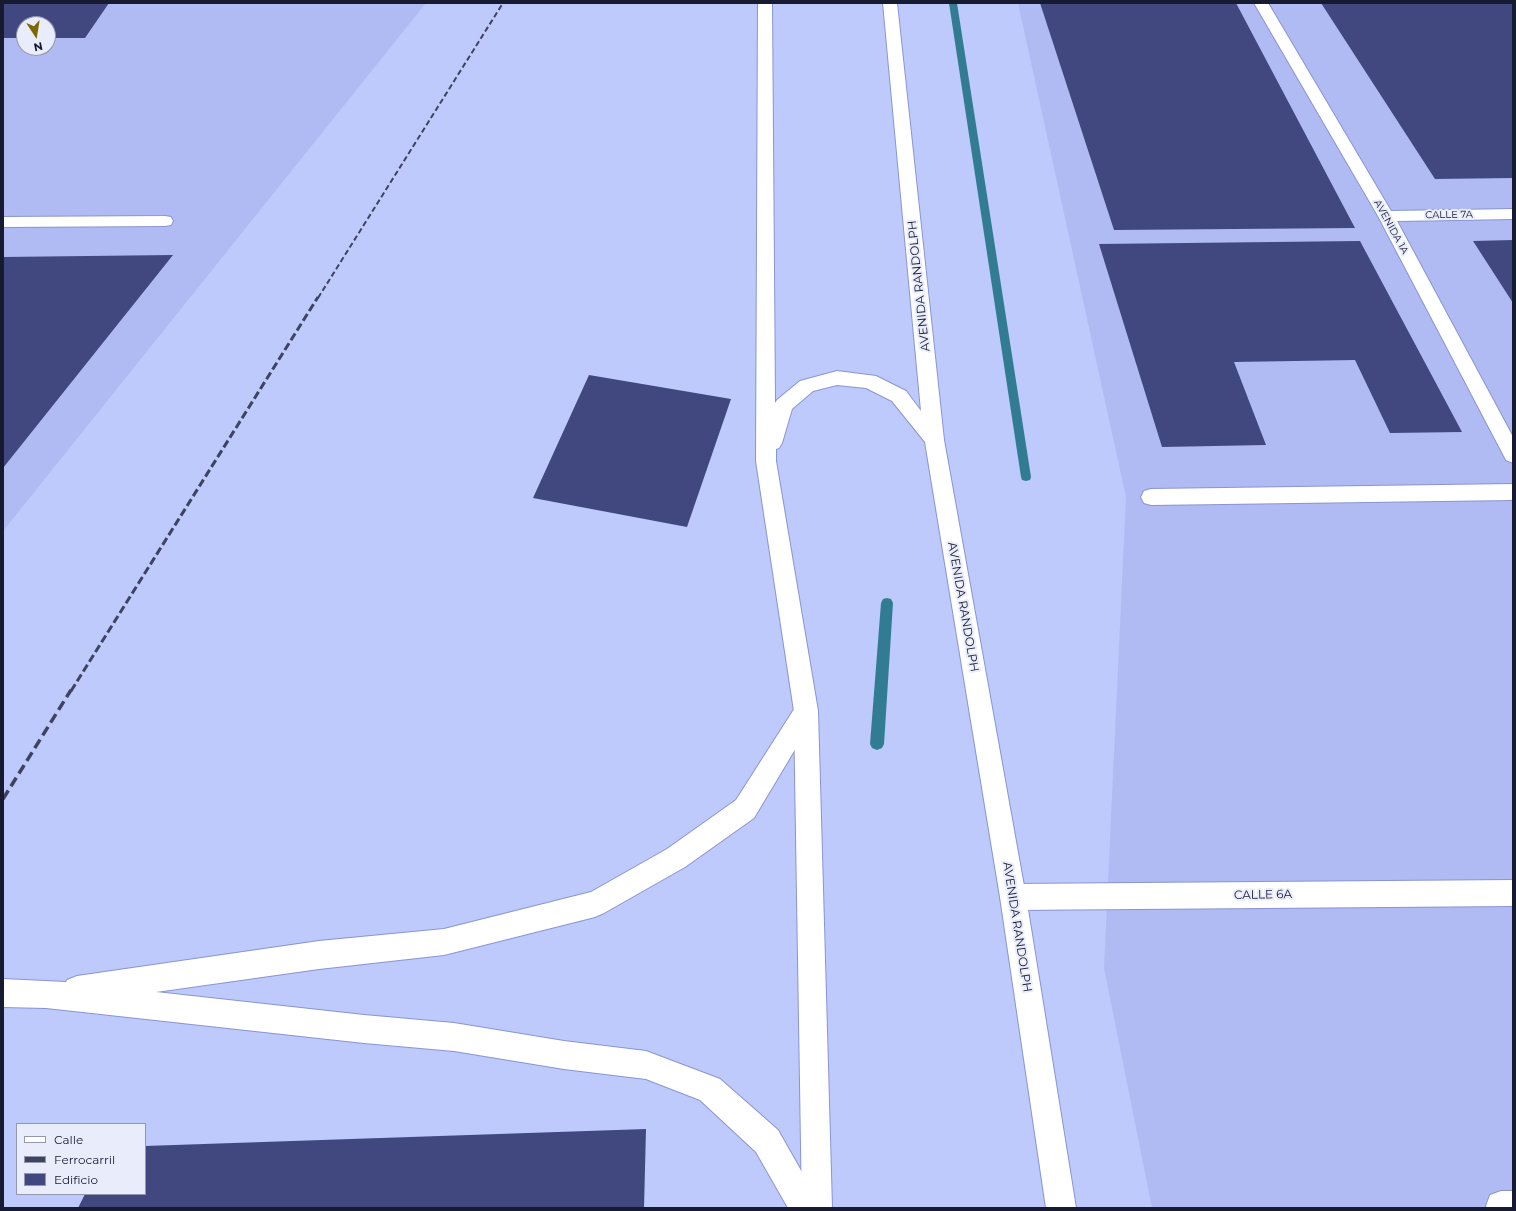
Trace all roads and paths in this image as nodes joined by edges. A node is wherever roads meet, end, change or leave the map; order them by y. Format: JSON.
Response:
{"nodes":[{"id":1,"x":765,"y":3,"type":"edge"},
{"id":2,"x":1261,"y":3,"type":"edge"},
{"id":3,"x":889,"y":6,"type":"edge"},
{"id":4,"x":1513,"y":214,"type":"edge"},
{"id":5,"x":1386,"y":216,"type":"junction"},
{"id":6,"x":165,"y":221,"type":"dead end"},
{"id":7,"x":3,"y":222,"type":"edge"},
{"id":8,"x":934,"y":440,"type":"junction"},
{"id":9,"x":1513,"y":456,"type":"edge"},
{"id":10,"x":766,"y":460,"type":"junction"},
{"id":11,"x":1513,"y":492,"type":"edge"},
{"id":12,"x":1151,"y":497,"type":"dead end"},
{"id":13,"x":806,"y":711,"type":"junction"},
{"id":14,"x":1513,"y":893,"type":"edge"},
{"id":15,"x":1013,"y":897,"type":"junction"},
{"id":16,"x":3,"y":993,"type":"edge"},
{"id":17,"x":46,"y":994,"type":"junction"},
{"id":18,"x":805,"y":1208,"type":"edge"},
{"id":19,"x":817,"y":1208,"type":"edge"},
{"id":20,"x":1061,"y":1208,"type":"edge"}],
"edges":[{"from":1,"to":10,"type":"street"},
{"from":2,"to":5,"type":"street","name":"AVENIDA 1A"},
{"from":3,"to":8,"type":"street","name":"AVENIDA RANDOLPH"},
{"from":4,"to":5,"type":"street","name":"CALLE 7A"},
{"from":5,"to":9,"type":"street","name":"AVENIDA 1A"},
{"from":6,"to":7,"type":"street"},
{"from":8,"to":10,"type":"street"},
{"from":8,"to":15,"type":"street","name":"AVENIDA RANDOLPH"},
{"from":10,"to":13,"type":"street"},
{"from":11,"to":12,"type":"street"},
{"from":13,"to":17,"type":"street"},
{"from":13,"to":19,"type":"street"},
{"from":14,"to":15,"type":"street","name":"CALLE 6A"},
{"from":15,"to":20,"type":"street","name":"AVENIDA RANDOLPH"},
{"from":16,"to":17,"type":"street"},
{"from":17,"to":18,"type":"street"}]}
